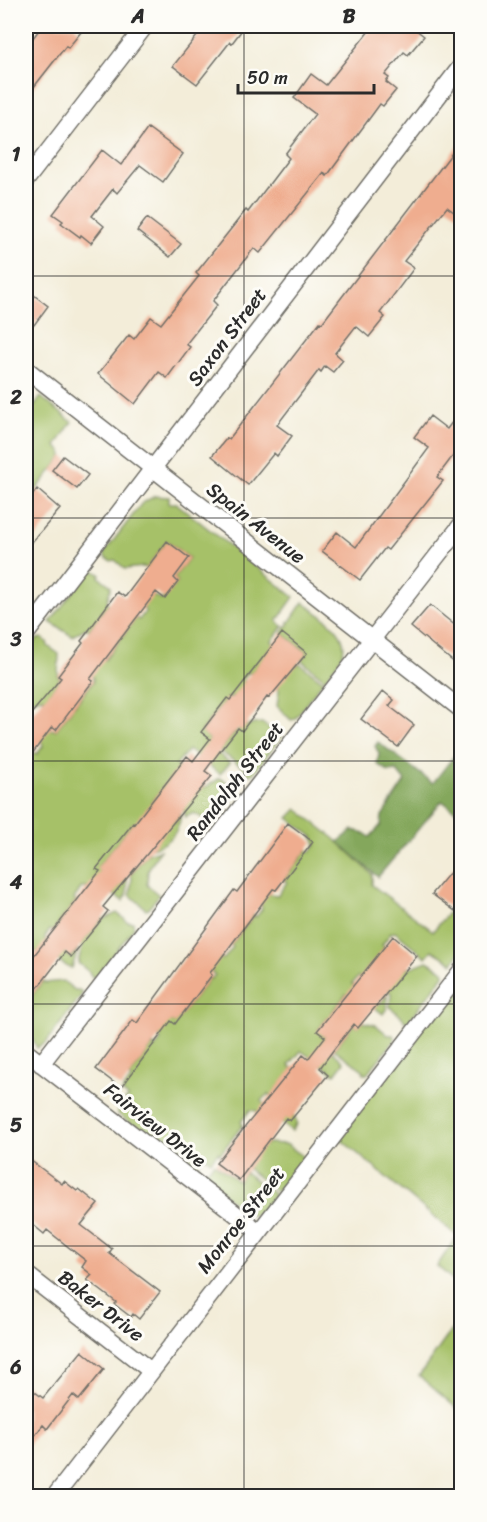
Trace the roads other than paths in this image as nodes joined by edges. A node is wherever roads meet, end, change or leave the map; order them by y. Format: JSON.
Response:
{"nodes":[{"id":1,"x":145,"y":26,"type":"edge"},
{"id":2,"x":462,"y":65,"type":"edge"},
{"id":3,"x":26,"y":180,"type":"edge"},
{"id":4,"x":26,"y":369,"type":"edge"},
{"id":5,"x":153,"y":468,"type":"junction"},
{"id":6,"x":462,"y":524,"type":"edge"},
{"id":7,"x":26,"y":634,"type":"edge"},
{"id":8,"x":372,"y":640,"type":"junction"},
{"id":9,"x":462,"y":710,"type":"edge"},
{"id":10,"x":462,"y":970,"type":"edge"},
{"id":11,"x":26,"y":1052,"type":"edge"},
{"id":12,"x":41,"y":1064,"type":"junction"},
{"id":13,"x":259,"y":1232,"type":"junction"},
{"id":14,"x":26,"y":1274,"type":"edge"},
{"id":15,"x":151,"y":1371,"type":"junction"},
{"id":16,"x":55,"y":1497,"type":"edge"}],
"edges":[{"from":1,"to":3,"type":"street"},
{"from":2,"to":5,"type":"street","name":"Saxon Street"},
{"from":4,"to":5,"type":"street","name":"Spain Avenue"},
{"from":5,"to":7,"type":"street","name":"Saxon Street"},
{"from":5,"to":8,"type":"street","name":"Spain Avenue"},
{"from":6,"to":8,"type":"street","name":"Randolph Street"},
{"from":8,"to":9,"type":"street","name":"Spain Avenue"},
{"from":8,"to":12,"type":"street","name":"Randolph Street"},
{"from":10,"to":13,"type":"street","name":"Monroe Street"},
{"from":11,"to":12,"type":"street","name":"Fairview Drive"},
{"from":12,"to":13,"type":"street","name":"Fairview Drive"},
{"from":13,"to":15,"type":"street","name":"Monroe Street"},
{"from":14,"to":15,"type":"street","name":"Baker Drive"},
{"from":15,"to":16,"type":"street","name":"Monroe Street"}]}
